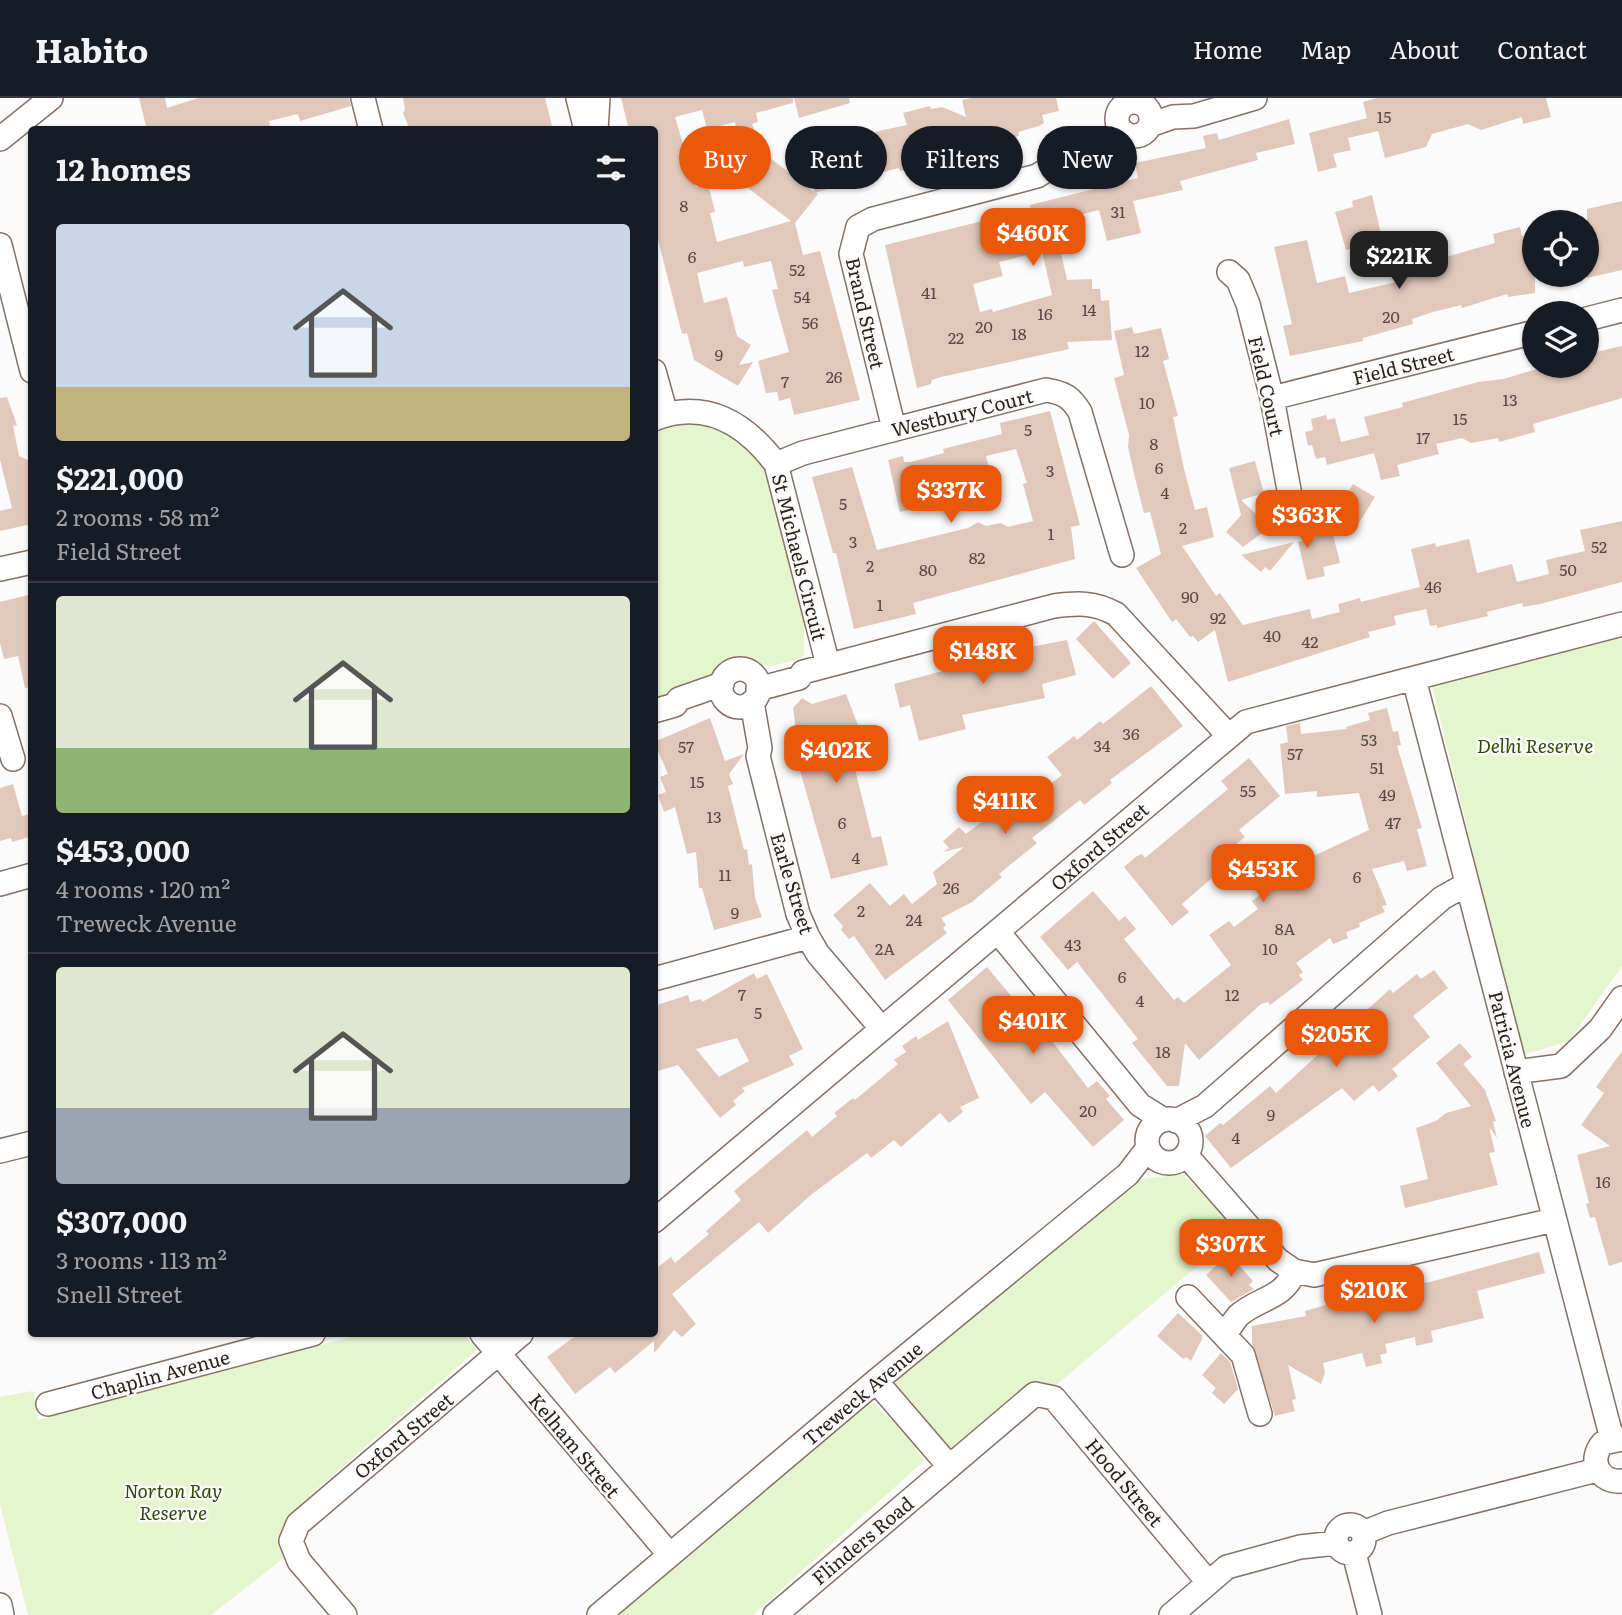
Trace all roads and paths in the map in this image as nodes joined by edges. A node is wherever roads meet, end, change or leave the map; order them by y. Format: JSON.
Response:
{"nodes":[{"id":1,"x":363,"y":98,"type":"edge"},
{"id":2,"x":578,"y":98,"type":"edge"},
{"id":3,"x":598,"y":98,"type":"edge"},
{"id":4,"x":1255,"y":98,"type":"edge"},
{"id":5,"x":44,"y":103,"type":"edge"},
{"id":6,"x":1132,"y":111,"type":"edge"},
{"id":7,"x":0,"y":116,"type":"edge"},
{"id":8,"x":371,"y":126,"type":"edge"},
{"id":9,"x":585,"y":126,"type":"edge"},
{"id":10,"x":596,"y":126,"type":"edge"},
{"id":11,"x":0,"y":139,"type":"edge"},
{"id":12,"x":0,"y":245,"type":"edge"},
{"id":13,"x":1229,"y":272,"type":"dead end"},
{"id":14,"x":6,"y":296,"type":"edge"},
{"id":15,"x":1622,"y":310,"type":"edge"},
{"id":16,"x":1599,"y":315,"type":"edge"},
{"id":17,"x":1522,"y":335,"type":"edge"},
{"id":18,"x":28,"y":360,"type":"edge"},
{"id":19,"x":1272,"y":398,"type":"junction"},
{"id":20,"x":660,"y":416,"type":"edge"},
{"id":21,"x":894,"y":429,"type":"junction"},
{"id":22,"x":776,"y":464,"type":"junction"},
{"id":23,"x":1292,"y":506,"type":"dead end"},
{"id":24,"x":1122,"y":555,"type":"dead end"},
{"id":25,"x":28,"y":563,"type":"edge"},
{"id":26,"x":0,"y":569,"type":"edge"},
{"id":27,"x":1622,"y":624,"type":"edge"},
{"id":28,"x":828,"y":666,"type":"junction"},
{"id":29,"x":1414,"y":679,"type":"junction"},
{"id":30,"x":742,"y":693,"type":"junction"},
{"id":31,"x":665,"y":708,"type":"edge"},
{"id":32,"x":0,"y":716,"type":"edge"},
{"id":33,"x":1228,"y":735,"type":"junction"},
{"id":34,"x":13,"y":759,"type":"dead end"},
{"id":35,"x":28,"y":876,"type":"edge"},
{"id":36,"x":0,"y":884,"type":"edge"},
{"id":37,"x":1467,"y":884,"type":"junction"},
{"id":38,"x":998,"y":932,"type":"junction"},
{"id":39,"x":808,"y":937,"type":"junction"},
{"id":40,"x":658,"y":978,"type":"edge"},
{"id":41,"x":1622,"y":998,"type":"edge"},
{"id":42,"x":882,"y":1029,"type":"junction"},
{"id":43,"x":1516,"y":1072,"type":"junction"},
{"id":44,"x":1164,"y":1136,"type":"junction"},
{"id":45,"x":28,"y":1144,"type":"edge"},
{"id":46,"x":0,"y":1151,"type":"edge"},
{"id":47,"x":1193,"y":1163,"type":"dead end"},
{"id":48,"x":658,"y":1218,"type":"edge"},
{"id":49,"x":1554,"y":1220,"type":"junction"},
{"id":50,"x":1294,"y":1271,"type":"junction"},
{"id":51,"x":1188,"y":1297,"type":"dead end"},
{"id":52,"x":1224,"y":1335,"type":"junction"},
{"id":53,"x":302,"y":1337,"type":"edge"},
{"id":54,"x":485,"y":1337,"type":"edge"},
{"id":55,"x":517,"y":1337,"type":"edge"},
{"id":56,"x":498,"y":1353,"type":"junction"},
{"id":57,"x":876,"y":1381,"type":"junction"},
{"id":58,"x":1035,"y":1394,"type":"joint"},
{"id":59,"x":48,"y":1404,"type":"dead end"},
{"id":60,"x":1260,"y":1414,"type":"dead end"},
{"id":61,"x":1617,"y":1439,"type":"edge"},
{"id":62,"x":949,"y":1466,"type":"junction"},
{"id":63,"x":1597,"y":1470,"type":"junction"},
{"id":64,"x":1622,"y":1482,"type":"edge"},
{"id":65,"x":1351,"y":1543,"type":"junction"},
{"id":66,"x":670,"y":1555,"type":"junction"},
{"id":67,"x":1208,"y":1582,"type":"junction"},
{"id":68,"x":0,"y":1605,"type":"edge"},
{"id":69,"x":2,"y":1615,"type":"edge"},
{"id":70,"x":345,"y":1615,"type":"edge"},
{"id":71,"x":599,"y":1615,"type":"edge"},
{"id":72,"x":775,"y":1615,"type":"edge"},
{"id":73,"x":1171,"y":1615,"type":"edge"},
{"id":74,"x":1370,"y":1615,"type":"edge"}],
"edges":[{"from":1,"to":8,"type":"street"},
{"from":2,"to":9,"type":"street"},
{"from":3,"to":10,"type":"street"},
{"from":4,"to":6,"type":"street","name":"Brand Street"},
{"from":5,"to":7,"type":"street"},
{"from":5,"to":11,"type":"street"},
{"from":6,"to":21,"type":"street","name":"Brand Street"},
{"from":12,"to":14,"type":"street"},
{"from":13,"to":19,"type":"street","name":"Field Court"},
{"from":14,"to":18,"type":"street"},
{"from":15,"to":16,"type":"street"},
{"from":17,"to":19,"type":"street","name":"Field Street"},
{"from":19,"to":23,"type":"street","name":"Field Court"},
{"from":20,"to":22,"type":"street","name":"St Michaels Circuit"},
{"from":21,"to":22,"type":"street","name":"Westbury Court"},
{"from":21,"to":24,"type":"street","name":"Westbury Court"},
{"from":22,"to":28,"type":"street","name":"St Michaels Circuit"},
{"from":25,"to":26,"type":"street"},
{"from":27,"to":29,"type":"street","name":"Oxford Street"},
{"from":28,"to":30,"type":"street"},
{"from":28,"to":33,"type":"street"},
{"from":29,"to":33,"type":"street","name":"Oxford Street"},
{"from":29,"to":37,"type":"street","name":"Patricia Avenue"},
{"from":30,"to":31,"type":"street"},
{"from":30,"to":39,"type":"street","name":"Earle Street"},
{"from":32,"to":34,"type":"street"},
{"from":33,"to":38,"type":"street","name":"Oxford Street"},
{"from":35,"to":36,"type":"street"},
{"from":37,"to":43,"type":"street","name":"Patricia Avenue"},
{"from":37,"to":44,"type":"street","name":"Treweck Avenue"},
{"from":38,"to":42,"type":"street","name":"Oxford Street"},
{"from":38,"to":44,"type":"street"},
{"from":39,"to":40,"type":"street"},
{"from":39,"to":42,"type":"street","name":"Earle Street"},
{"from":41,"to":43,"type":"street"},
{"from":42,"to":48,"type":"street","name":"Oxford Street"},
{"from":43,"to":49,"type":"street","name":"Patricia Avenue"},
{"from":44,"to":57,"type":"street","name":"Treweck Avenue"},
{"from":45,"to":46,"type":"street"},
{"from":47,"to":50,"type":"street"},
{"from":49,"to":50,"type":"street"},
{"from":49,"to":61,"type":"street","name":"Patricia Avenue"},
{"from":50,"to":52,"type":"street"},
{"from":51,"to":52,"type":"street"},
{"from":52,"to":60,"type":"street"},
{"from":53,"to":59,"type":"street","name":"Chaplin Avenue"},
{"from":54,"to":56,"type":"street","name":"Kelham Street"},
{"from":55,"to":56,"type":"street","name":"Oxford Street"},
{"from":56,"to":66,"type":"street","name":"Kelham Street"},
{"from":56,"to":70,"type":"street","name":"Oxford Street"},
{"from":57,"to":62,"type":"street"},
{"from":57,"to":66,"type":"street","name":"Treweck Avenue"},
{"from":58,"to":62,"type":"street","name":"Flinders Road"},
{"from":58,"to":67,"type":"street","name":"Hood Street"},
{"from":61,"to":63,"type":"street"},
{"from":62,"to":72,"type":"street","name":"Flinders Road"},
{"from":63,"to":64,"type":"street"},
{"from":63,"to":65,"type":"street"},
{"from":65,"to":67,"type":"street"},
{"from":65,"to":74,"type":"street"},
{"from":66,"to":71,"type":"street","name":"Treweck Avenue"},
{"from":67,"to":73,"type":"street"},
{"from":68,"to":69,"type":"street"}]}
